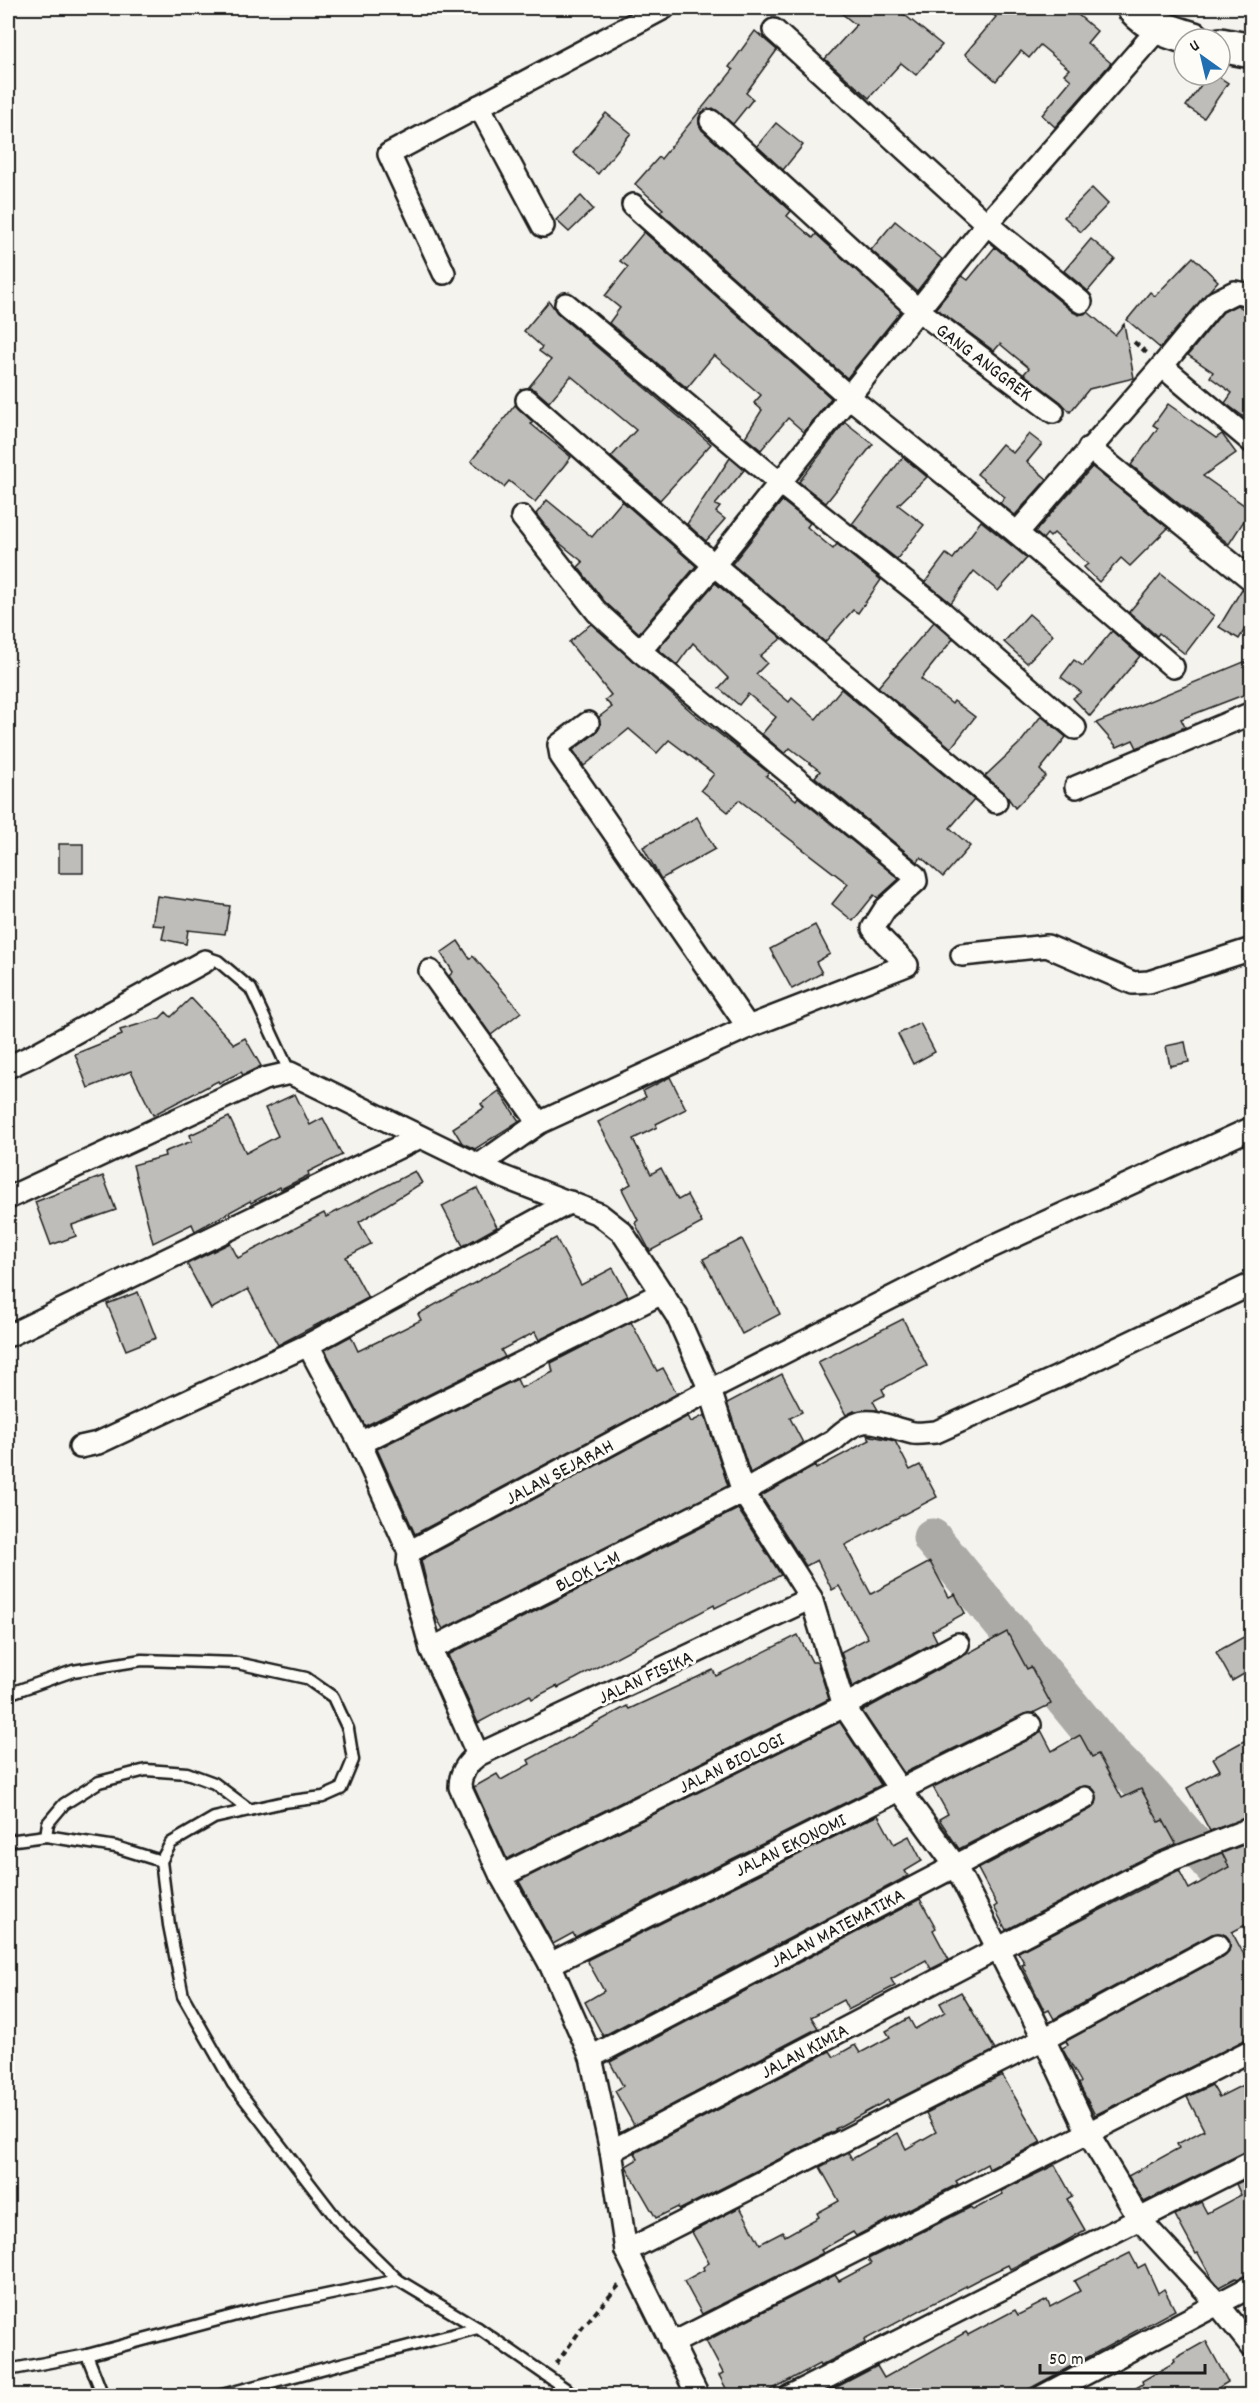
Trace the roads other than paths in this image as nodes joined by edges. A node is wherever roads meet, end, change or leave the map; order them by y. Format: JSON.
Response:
{"nodes":[{"id":1,"x":664,"y":8,"type":"edge"},
{"id":2,"x":1134,"y":8,"type":"edge"},
{"id":3,"x":1159,"y":28,"type":"junction"},
{"id":4,"x":774,"y":30,"type":"dead end"},
{"id":5,"x":1172,"y":32,"type":"edge"},
{"id":6,"x":1232,"y":47,"type":"edge"},
{"id":7,"x":1251,"y":51,"type":"edge"},
{"id":8,"x":479,"y":106,"type":"junction"},
{"id":9,"x":711,"y":121,"type":"dead end"},
{"id":10,"x":633,"y":205,"type":"dead end"},
{"id":11,"x":987,"y":224,"type":"junction"},
{"id":12,"x":543,"y":226,"type":"dead end"},
{"id":13,"x":444,"y":273,"type":"dead end"},
{"id":14,"x":1251,"y":295,"type":"edge"},
{"id":15,"x":1081,"y":302,"type":"dead end"},
{"id":16,"x":567,"y":304,"type":"dead end"},
{"id":17,"x":918,"y":310,"type":"junction"},
{"id":18,"x":1162,"y":366,"type":"junction"},
{"id":19,"x":848,"y":396,"type":"junction"},
{"id":20,"x":527,"y":400,"type":"dead end"},
{"id":21,"x":1053,"y":412,"type":"dead end"},
{"id":22,"x":1251,"y":442,"type":"edge"},
{"id":23,"x":1089,"y":448,"type":"junction"},
{"id":24,"x":780,"y":483,"type":"junction"},
{"id":25,"x":522,"y":518,"type":"dead end"},
{"id":26,"x":1017,"y":532,"type":"junction"},
{"id":27,"x":714,"y":566,"type":"junction"},
{"id":28,"x":1251,"y":580,"type":"edge"},
{"id":29,"x":640,"y":651,"type":"junction"},
{"id":30,"x":1173,"y":667,"type":"dead end"},
{"id":31,"x":1251,"y":713,"type":"edge"},
{"id":32,"x":588,"y":723,"type":"dead end"},
{"id":33,"x":1075,"y":728,"type":"dead end"},
{"id":34,"x":1076,"y":787,"type":"dead end"},
{"id":35,"x":996,"y":802,"type":"dead end"},
{"id":36,"x":1251,"y":949,"type":"edge"},
{"id":37,"x":962,"y":955,"type":"dead end"},
{"id":38,"x":205,"y":961,"type":"joint"},
{"id":39,"x":430,"y":971,"type":"dead end"},
{"id":40,"x":748,"y":1027,"type":"junction"},
{"id":41,"x":8,"y":1067,"type":"edge"},
{"id":42,"x":291,"y":1073,"type":"junction"},
{"id":43,"x":539,"y":1123,"type":"junction"},
{"id":44,"x":1251,"y":1128,"type":"edge"},
{"id":45,"x":420,"y":1137,"type":"junction"},
{"id":46,"x":479,"y":1165,"type":"junction"},
{"id":47,"x":8,"y":1198,"type":"edge"},
{"id":48,"x":570,"y":1202,"type":"junction"},
{"id":49,"x":1251,"y":1284,"type":"edge"},
{"id":50,"x":662,"y":1293,"type":"junction"},
{"id":51,"x":8,"y":1334,"type":"edge"},
{"id":52,"x":308,"y":1345,"type":"junction"},
{"id":53,"x":710,"y":1390,"type":"junction"},
{"id":54,"x":360,"y":1443,"type":"junction"},
{"id":55,"x":80,"y":1447,"type":"dead end"},
{"id":56,"x":743,"y":1492,"type":"junction"},
{"id":57,"x":409,"y":1552,"type":"junction"},
{"id":58,"x":811,"y":1598,"type":"junction"},
{"id":59,"x":958,"y":1644,"type":"dead end"},
{"id":60,"x":431,"y":1649,"type":"junction"},
{"id":61,"x":8,"y":1694,"type":"edge"},
{"id":62,"x":844,"y":1706,"type":"junction"},
{"id":63,"x":1030,"y":1725,"type":"dead end"},
{"id":64,"x":478,"y":1755,"type":"junction"},
{"id":65,"x":900,"y":1790,"type":"junction"},
{"id":66,"x":1085,"y":1798,"type":"dead end"},
{"id":67,"x":249,"y":1810,"type":"junction"},
{"id":68,"x":1251,"y":1828,"type":"edge"},
{"id":69,"x":46,"y":1836,"type":"junction"},
{"id":70,"x":8,"y":1842,"type":"edge"},
{"id":71,"x":161,"y":1861,"type":"junction"},
{"id":72,"x":955,"y":1865,"type":"junction"},
{"id":73,"x":501,"y":1876,"type":"junction"},
{"id":74,"x":1218,"y":1945,"type":"dead end"},
{"id":75,"x":996,"y":1949,"type":"junction"},
{"id":76,"x":550,"y":1964,"type":"junction"},
{"id":77,"x":1044,"y":2039,"type":"junction"},
{"id":78,"x":1251,"y":2050,"type":"edge"},
{"id":79,"x":591,"y":2057,"type":"junction"},
{"id":80,"x":1088,"y":2133,"type":"junction"},
{"id":81,"x":611,"y":2151,"type":"junction"},
{"id":82,"x":1251,"y":2162,"type":"edge"},
{"id":83,"x":1140,"y":2220,"type":"junction"},
{"id":84,"x":631,"y":2260,"type":"junction"},
{"id":85,"x":398,"y":2280,"type":"junction"},
{"id":86,"x":1251,"y":2286,"type":"edge"},
{"id":87,"x":1217,"y":2303,"type":"junction"},
{"id":88,"x":478,"y":2328,"type":"junction"},
{"id":89,"x":671,"y":2344,"type":"junction"},
{"id":90,"x":1251,"y":2347,"type":"edge"},
{"id":91,"x":87,"y":2355,"type":"junction"},
{"id":92,"x":8,"y":2370,"type":"edge"},
{"id":93,"x":104,"y":2396,"type":"edge"},
{"id":94,"x":218,"y":2396,"type":"edge"},
{"id":95,"x":576,"y":2396,"type":"edge"},
{"id":96,"x":698,"y":2396,"type":"edge"},
{"id":97,"x":790,"y":2396,"type":"edge"},
{"id":98,"x":1043,"y":2396,"type":"edge"}],
"edges":[{"from":1,"to":8,"type":"street"},
{"from":2,"to":3,"type":"highway"},
{"from":3,"to":5,"type":"highway"},
{"from":3,"to":11,"type":"street"},
{"from":4,"to":11,"type":"street"},
{"from":6,"to":7,"type":"highway"},
{"from":8,"to":12,"type":"street"},
{"from":8,"to":13,"type":"street"},
{"from":9,"to":17,"type":"street","name":"GANG ANGGREK"},
{"from":10,"to":19,"type":"street"},
{"from":11,"to":15,"type":"street"},
{"from":11,"to":17,"type":"street"},
{"from":14,"to":18,"type":"street"},
{"from":16,"to":24,"type":"street"},
{"from":17,"to":19,"type":"street"},
{"from":17,"to":21,"type":"street","name":"GANG ANGGREK"},
{"from":18,"to":22,"type":"street"},
{"from":18,"to":23,"type":"street"},
{"from":19,"to":24,"type":"street"},
{"from":19,"to":26,"type":"street"},
{"from":20,"to":27,"type":"street"},
{"from":23,"to":26,"type":"street"},
{"from":23,"to":28,"type":"street"},
{"from":24,"to":27,"type":"street"},
{"from":24,"to":33,"type":"street"},
{"from":25,"to":29,"type":"street"},
{"from":26,"to":30,"type":"street"},
{"from":27,"to":29,"type":"street"},
{"from":27,"to":35,"type":"street"},
{"from":29,"to":40,"type":"street"},
{"from":31,"to":34,"type":"street"},
{"from":32,"to":40,"type":"street"},
{"from":36,"to":37,"type":"street"},
{"from":38,"to":41,"type":"street"},
{"from":38,"to":42,"type":"lane"},
{"from":39,"to":43,"type":"street"},
{"from":40,"to":43,"type":"street"},
{"from":42,"to":45,"type":"street"},
{"from":42,"to":47,"type":"street"},
{"from":43,"to":46,"type":"street"},
{"from":44,"to":53,"type":"street","name":"JALAN SEJARAH"},
{"from":45,"to":46,"type":"street"},
{"from":45,"to":51,"type":"street"},
{"from":46,"to":48,"type":"street"},
{"from":48,"to":50,"type":"street"},
{"from":48,"to":52,"type":"street"},
{"from":49,"to":56,"type":"street","name":"BLOK L-M"},
{"from":50,"to":53,"type":"street"},
{"from":50,"to":54,"type":"street"},
{"from":52,"to":54,"type":"street"},
{"from":52,"to":55,"type":"street"},
{"from":53,"to":56,"type":"street"},
{"from":53,"to":57,"type":"street","name":"JALAN SEJARAH"},
{"from":54,"to":57,"type":"street"},
{"from":56,"to":58,"type":"street"},
{"from":56,"to":60,"type":"street","name":"BLOK L-M"},
{"from":57,"to":60,"type":"street"},
{"from":58,"to":62,"type":"street"},
{"from":58,"to":64,"type":"street","name":"JALAN FISIKA"},
{"from":59,"to":62,"type":"street","name":"JALAN BIOLOGI"},
{"from":60,"to":64,"type":"street"},
{"from":61,"to":67,"type":"lane"},
{"from":62,"to":65,"type":"street"},
{"from":62,"to":73,"type":"street","name":"JALAN BIOLOGI"},
{"from":63,"to":65,"type":"street","name":"JALAN EKONOMI"},
{"from":64,"to":73,"type":"street"},
{"from":65,"to":72,"type":"street"},
{"from":65,"to":76,"type":"street","name":"JALAN EKONOMI"},
{"from":66,"to":72,"type":"street","name":"JALAN MATEMATIKA"},
{"from":67,"to":69,"type":"lane"},
{"from":67,"to":71,"type":"lane"},
{"from":68,"to":75,"type":"street","name":"JALAN KIMIA"},
{"from":69,"to":70,"type":"lane"},
{"from":69,"to":71,"type":"lane"},
{"from":71,"to":85,"type":"lane"},
{"from":72,"to":75,"type":"street"},
{"from":72,"to":79,"type":"street","name":"JALAN MATEMATIKA"},
{"from":73,"to":76,"type":"street"},
{"from":74,"to":77,"type":"street"},
{"from":75,"to":77,"type":"street"},
{"from":75,"to":81,"type":"street","name":"JALAN KIMIA"},
{"from":76,"to":79,"type":"street"},
{"from":77,"to":80,"type":"street"},
{"from":77,"to":84,"type":"street"},
{"from":78,"to":80,"type":"street"},
{"from":79,"to":81,"type":"street"},
{"from":80,"to":83,"type":"street"},
{"from":80,"to":89,"type":"street"},
{"from":81,"to":84,"type":"street"},
{"from":82,"to":83,"type":"street"},
{"from":83,"to":87,"type":"street"},
{"from":83,"to":97,"type":"street"},
{"from":84,"to":89,"type":"street"},
{"from":85,"to":88,"type":"lane"},
{"from":85,"to":91,"type":"lane"},
{"from":86,"to":87,"type":"street"},
{"from":87,"to":90,"type":"street"},
{"from":87,"to":98,"type":"street"},
{"from":88,"to":94,"type":"lane"},
{"from":88,"to":95,"type":"lane"},
{"from":89,"to":96,"type":"street"},
{"from":91,"to":92,"type":"lane"},
{"from":91,"to":93,"type":"lane"}]}
